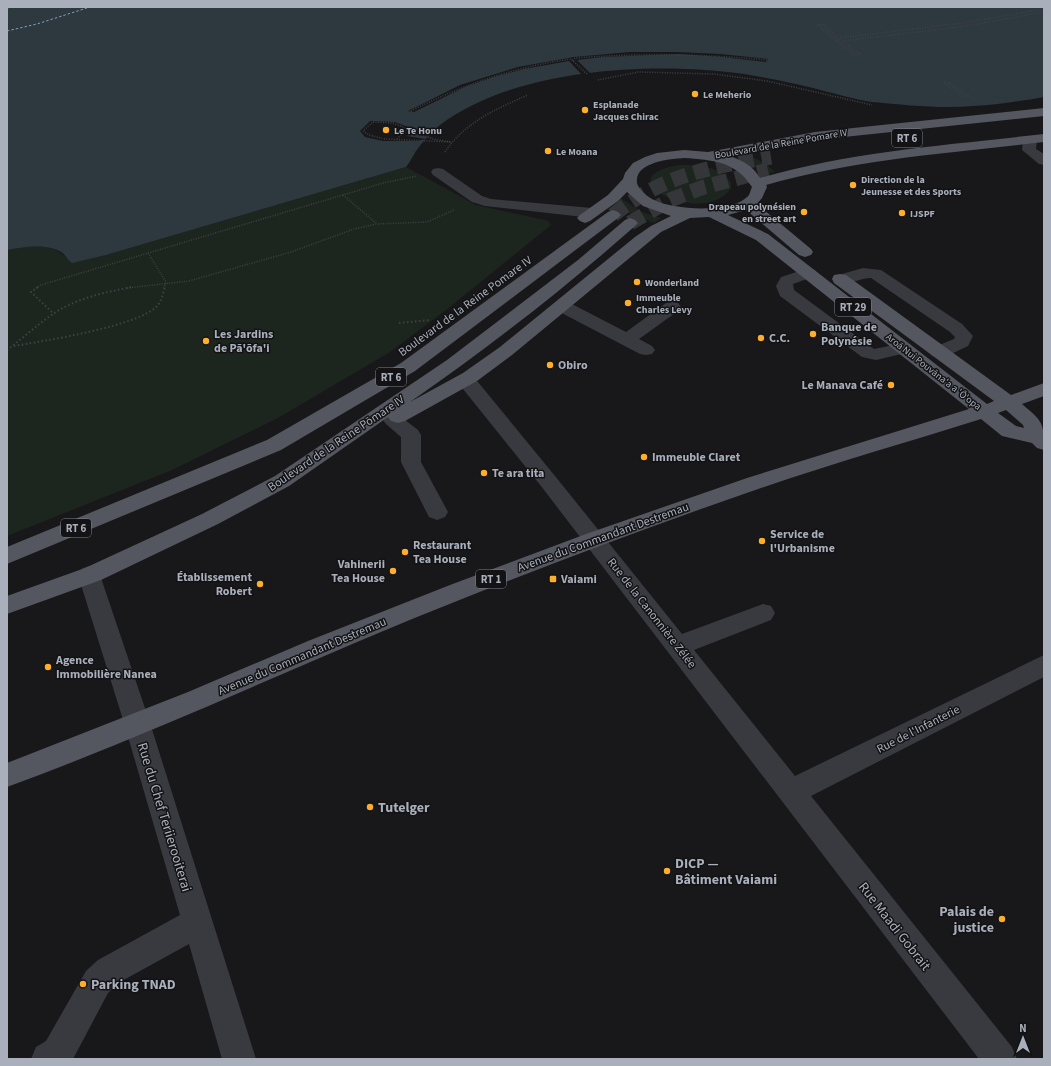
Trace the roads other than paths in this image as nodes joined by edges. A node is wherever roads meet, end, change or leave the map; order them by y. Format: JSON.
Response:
{"nodes":[{"id":1,"x":1044,"y":112,"type":"edge"},
{"id":2,"x":1044,"y":122,"type":"edge"},
{"id":3,"x":1044,"y":130,"type":"edge"},
{"id":4,"x":1037,"y":139,"type":"edge"},
{"id":5,"x":852,"y":145,"type":"dead end"},
{"id":6,"x":708,"y":156,"type":"junction"},
{"id":7,"x":777,"y":160,"type":"tunnel mouth"},
{"id":8,"x":1044,"y":161,"type":"edge"},
{"id":9,"x":438,"y":172,"type":"road end"},
{"id":10,"x":630,"y":180,"type":"junction"},
{"id":11,"x":758,"y":183,"type":"junction"},
{"id":12,"x":748,"y":204,"type":"junction"},
{"id":13,"x":592,"y":213,"type":"junction"},
{"id":14,"x":686,"y":214,"type":"junction"},
{"id":15,"x":714,"y":214,"type":"junction"},
{"id":16,"x":613,"y":215,"type":"tunnel mouth"},
{"id":17,"x":630,"y":223,"type":"tunnel mouth"},
{"id":18,"x":809,"y":273,"type":"junction"},
{"id":19,"x":841,"y":280,"type":"junction"},
{"id":20,"x":562,"y":306,"type":"junction"},
{"id":21,"x":672,"y":307,"type":"dead end"},
{"id":22,"x":627,"y":340,"type":"junction"},
{"id":23,"x":904,"y":348,"type":"junction"},
{"id":24,"x":646,"y":350,"type":"dead end"},
{"id":25,"x":938,"y":352,"type":"junction"},
{"id":26,"x":466,"y":380,"type":"junction"},
{"id":27,"x":1044,"y":389,"type":"edge"},
{"id":28,"x":1008,"y":402,"type":"junction"},
{"id":29,"x":985,"y":411,"type":"junction"},
{"id":30,"x":393,"y":420,"type":"junction"},
{"id":31,"x":1041,"y":441,"type":"edge"},
{"id":32,"x":282,"y":481,"type":"junction"},
{"id":33,"x":145,"y":499,"type":"junction"},
{"id":34,"x":437,"y":512,"type":"dead end"},
{"id":35,"x":594,"y":540,"type":"junction"},
{"id":36,"x":7,"y":556,"type":"edge"},
{"id":37,"x":89,"y":575,"type":"junction"},
{"id":38,"x":7,"y":605,"type":"edge"},
{"id":39,"x":763,"y":613,"type":"dead end"},
{"id":40,"x":677,"y":646,"type":"junction"},
{"id":41,"x":1044,"y":665,"type":"edge"},
{"id":42,"x":137,"y":723,"type":"junction"},
{"id":43,"x":7,"y":775,"type":"edge"},
{"id":44,"x":791,"y":792,"type":"junction"},
{"id":45,"x":197,"y":922,"type":"junction"},
{"id":46,"x":55,"y":1057,"type":"edge"},
{"id":47,"x":239,"y":1059,"type":"edge"},
{"id":48,"x":1000,"y":1059,"type":"edge"}],
"edges":[{"from":1,"to":6,"type":"main road","name":"Boulevard de la Reine Pomare IV"},
{"from":2,"to":5,"type":"main road","number":"RT 6"},
{"from":3,"to":7,"type":"main road","number":"RT 6"},
{"from":4,"to":8,"type":"street"},
{"from":4,"to":11,"type":"main road"},
{"from":6,"to":10,"type":"main road","name":"Boulevard de la Reine Pomare IV"},
{"from":6,"to":11,"type":"main road"},
{"from":9,"to":13,"type":"street"},
{"from":10,"to":13,"type":"main road","name":"Boulevard de la Reine Pomare IV"},
{"from":10,"to":14,"type":"main road"},
{"from":11,"to":12,"type":"main road"},
{"from":12,"to":15,"type":"main road"},
{"from":12,"to":19,"type":"main road","name":"Aroā Nui Pouvāna'a a 'Ō'opa","number":"RT 29"},
{"from":13,"to":33,"type":"main road","name":"Boulevard de la Reine Pomare IV"},
{"from":14,"to":15,"type":"main road"},
{"from":14,"to":20,"type":"main road"},
{"from":15,"to":18,"type":"main road","name":"Aroā Nui Pouvāna'a a 'Ō'opa","number":"RT 29"},
{"from":16,"to":33,"type":"main road","name":"Boulevard de la Reine Pōmare IV","number":"RT 6"},
{"from":17,"to":32,"type":"main road","name":"Boulevard de la Reine Pōmare IV","number":"RT 6"},
{"from":18,"to":23,"type":"main road","name":"Aroā Nui Pouvāna'a a 'Ō'opa","number":"RT 29"},
{"from":18,"to":23,"type":"street"},
{"from":19,"to":25,"type":"main road","name":"Aroā Nui Pouvāna'a a 'Ō'opa","number":"RT 29"},
{"from":19,"to":25,"type":"street"},
{"from":20,"to":22,"type":"street"},
{"from":20,"to":26,"type":"main road"},
{"from":21,"to":22,"type":"street"},
{"from":22,"to":24,"type":"street"},
{"from":23,"to":29,"type":"main road","name":"Aroā Nui Pouvāna'a a 'Ō'opa","number":"RT 29"},
{"from":25,"to":28,"type":"main road","name":"Aroā Nui Pouvāna'a a 'Ō'opa","number":"RT 29"},
{"from":26,"to":30,"type":"main road"},
{"from":26,"to":35,"type":"street","name":"Rue de la Canonnière Zélée"},
{"from":27,"to":28,"type":"main road","number":"RT 1"},
{"from":28,"to":29,"type":"main road","number":"RT 1"},
{"from":28,"to":31,"type":"main road","name":"Aroā Nui Pouvāna'a a 'Ō'opa","number":"RT 29"},
{"from":29,"to":31,"type":"main road","name":"Aroā Nui Pouvāna'a a 'Ō'opa","number":"RT 29"},
{"from":29,"to":35,"type":"main road","name":"Avenue du Commandant Destremau","number":"RT 1"},
{"from":30,"to":32,"type":"main road"},
{"from":30,"to":34,"type":"street"},
{"from":32,"to":37,"type":"main road","name":"Boulevard de la Reine Pōmare IV","number":"RT 6"},
{"from":33,"to":36,"type":"main road","name":"Boulevard de la Reine Pōmare IV","number":"RT 6"},
{"from":35,"to":40,"type":"street","name":"Rue de la Canonnière Zélée"},
{"from":35,"to":42,"type":"main road","name":"Avenue du Commandant Destremau","number":"RT 1"},
{"from":37,"to":38,"type":"main road","name":"Boulevard de la Reine Pōmare IV","number":"RT 6"},
{"from":37,"to":42,"type":"street","name":"Rue du Chef Teriierooiterai"},
{"from":39,"to":40,"type":"street"},
{"from":40,"to":44,"type":"street","name":"Rue de la Canonnière Zélée"},
{"from":41,"to":44,"type":"street","name":"Rue de l'Infanterie"},
{"from":42,"to":43,"type":"main road","name":"Avenue du Commandant Destremau","number":"RT 1"},
{"from":42,"to":45,"type":"street","name":"Rue du Chef Teriierooiterai"},
{"from":44,"to":48,"type":"street","name":"Rue Maadi Gobrait"},
{"from":45,"to":46,"type":"street"},
{"from":45,"to":47,"type":"street","name":"Rue du Chef Teriierooiterai"}]}
